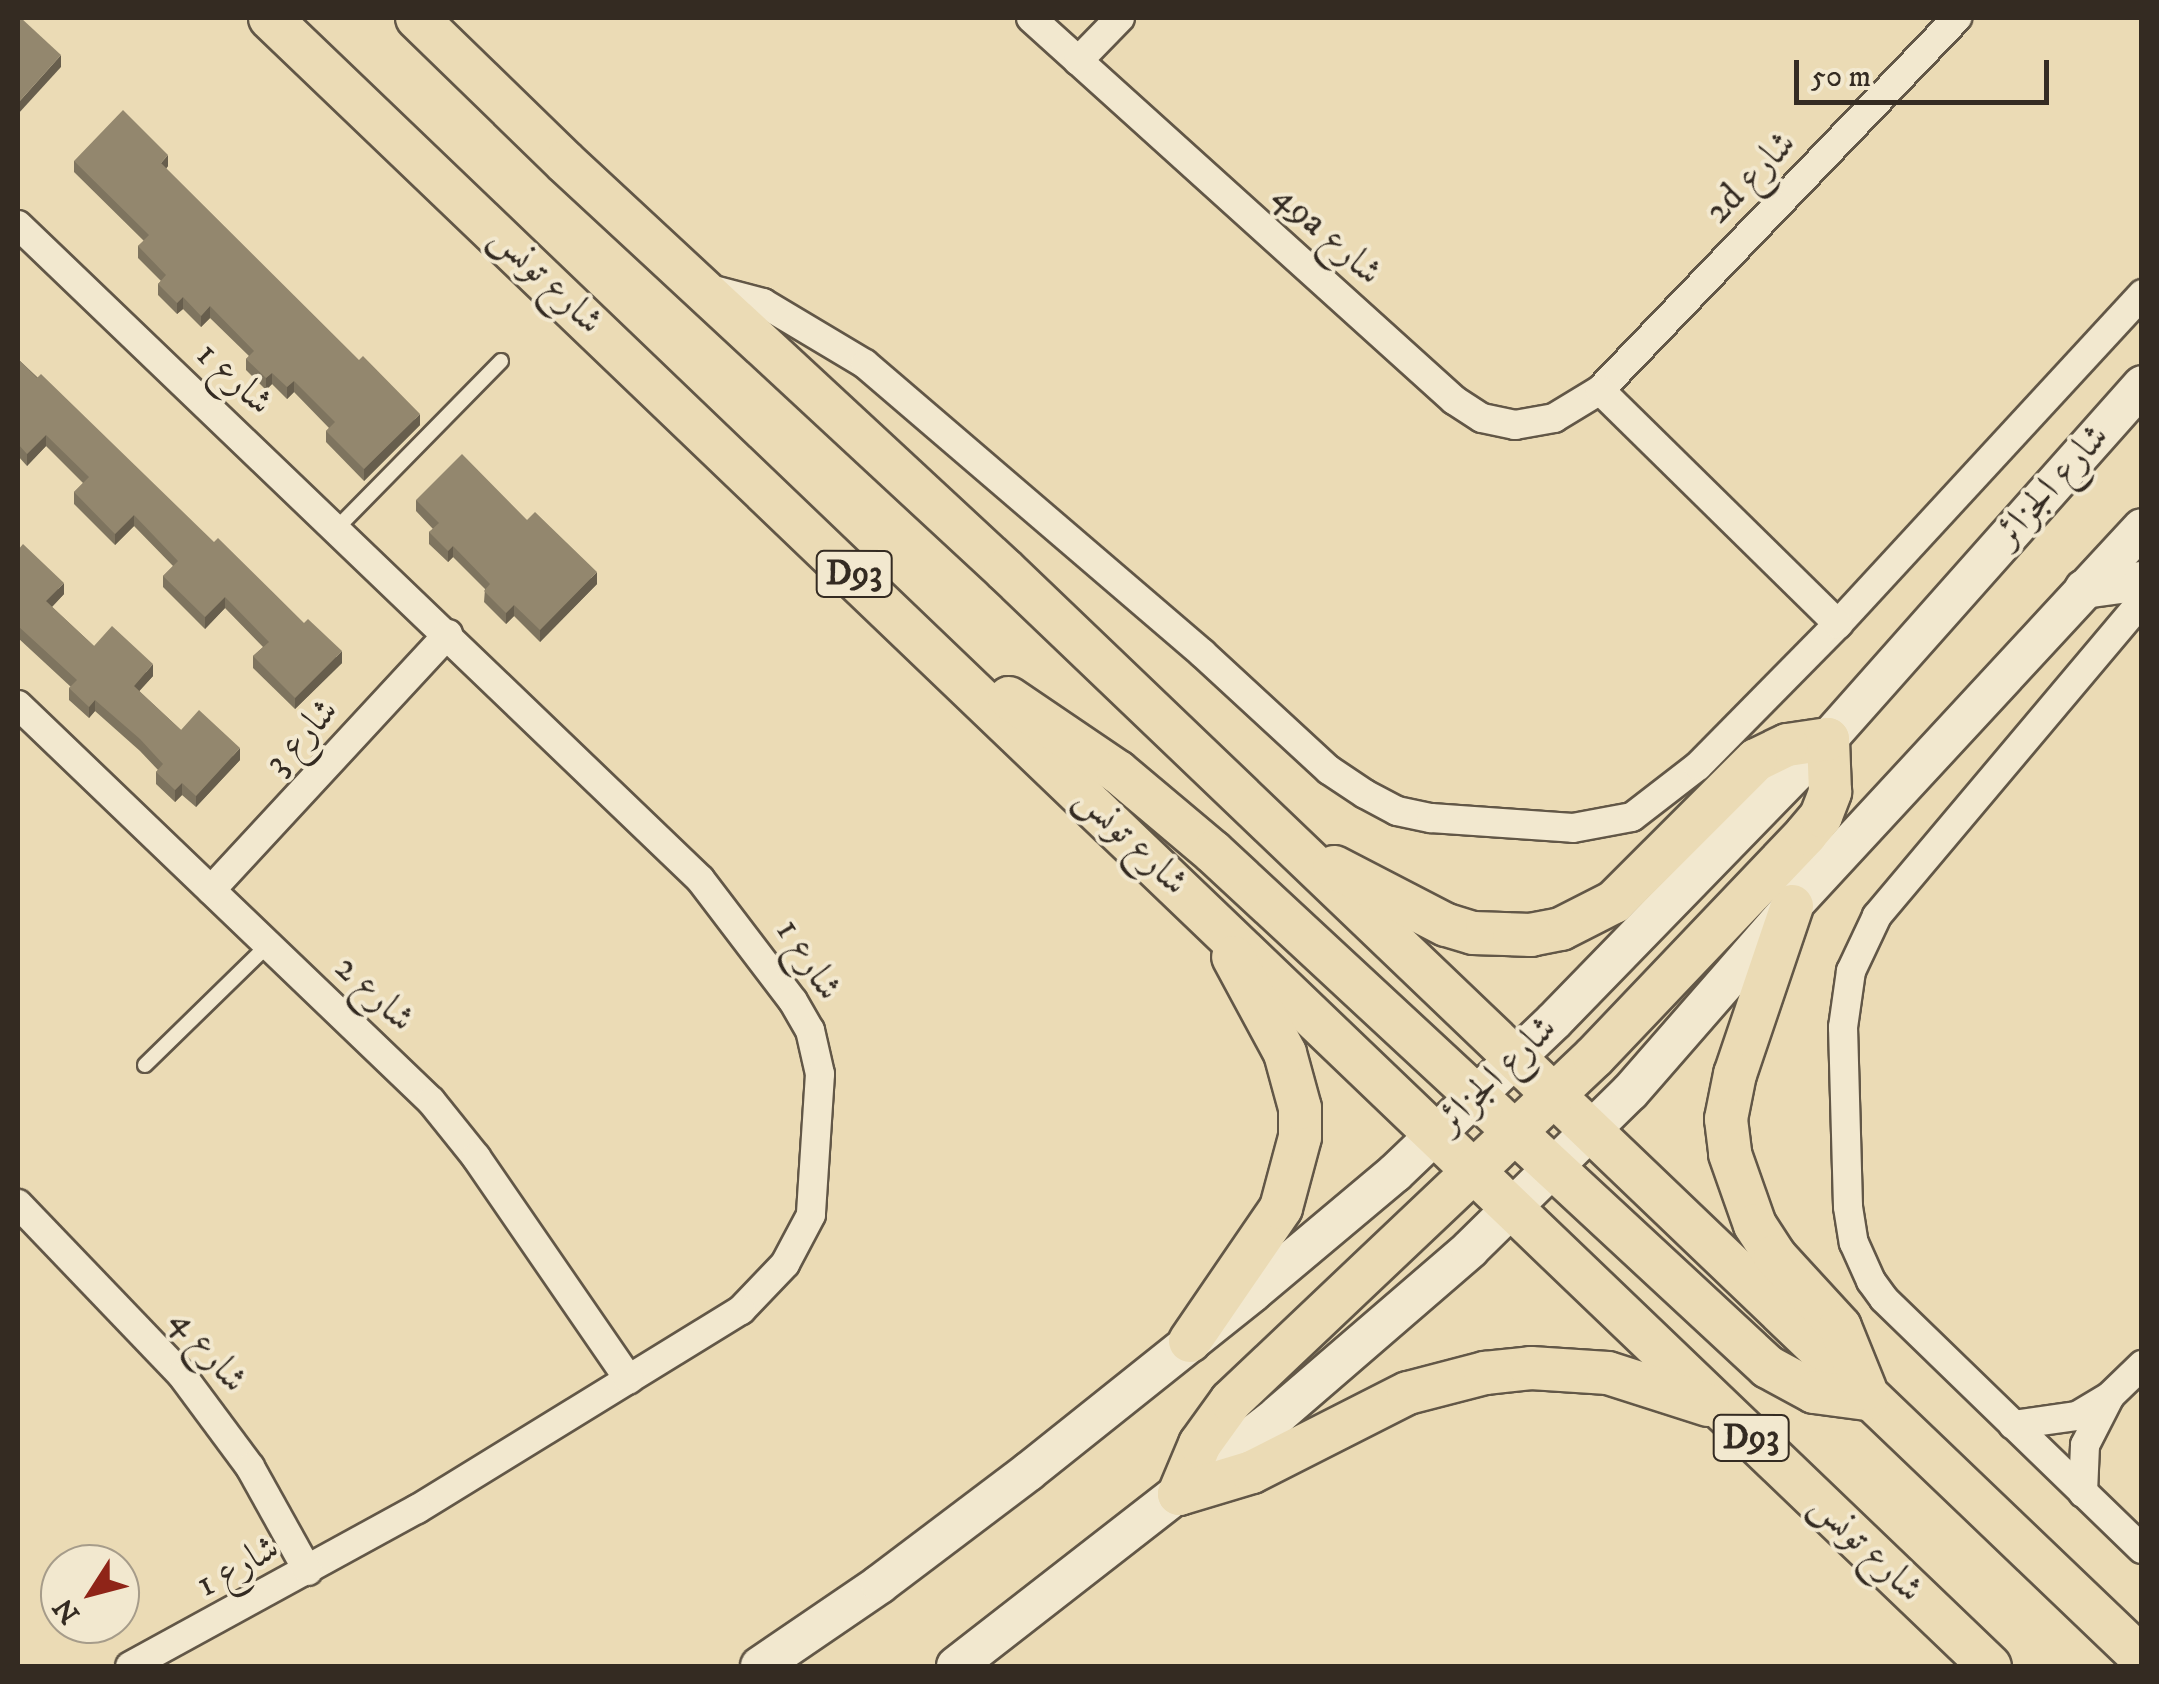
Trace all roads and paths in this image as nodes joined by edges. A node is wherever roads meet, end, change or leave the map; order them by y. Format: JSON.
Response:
{"nodes":[{"id":1,"x":270,"y":18,"type":"edge"},
{"id":2,"x":417,"y":18,"type":"edge"},
{"id":3,"x":1031,"y":18,"type":"edge"},
{"id":4,"x":1120,"y":18,"type":"edge"},
{"id":5,"x":1956,"y":18,"type":"edge"},
{"id":6,"x":1078,"y":60,"type":"junction"},
{"id":7,"x":18,"y":225,"type":"edge"},
{"id":8,"x":699,"y":287,"type":"junction"},
{"id":9,"x":2142,"y":294,"type":"edge"},
{"id":10,"x":501,"y":360,"type":"dead end"},
{"id":11,"x":2142,"y":385,"type":"edge"},
{"id":12,"x":1600,"y":390,"type":"junction"},
{"id":13,"x":337,"y":528,"type":"junction"},
{"id":14,"x":2142,"y":528,"type":"edge"},
{"id":15,"x":2142,"y":581,"type":"edge"},
{"id":16,"x":2084,"y":589,"type":"junction"},
{"id":17,"x":2142,"y":602,"type":"edge"},
{"id":18,"x":1838,"y":624,"type":"junction"},
{"id":19,"x":448,"y":634,"type":"junction"},
{"id":20,"x":942,"y":659,"type":"junction"},
{"id":21,"x":18,"y":705,"type":"edge"},
{"id":22,"x":1828,"y":739,"type":"junction"},
{"id":23,"x":1277,"y":835,"type":"junction"},
{"id":24,"x":211,"y":890,"type":"junction"},
{"id":25,"x":1792,"y":906,"type":"junction"},
{"id":26,"x":1214,"y":922,"type":"junction"},
{"id":27,"x":268,"y":945,"type":"junction"},
{"id":28,"x":1514,"y":1060,"type":"junction"},
{"id":29,"x":145,"y":1065,"type":"dead end"},
{"id":30,"x":1478,"y":1094,"type":"junction"},
{"id":31,"x":1554,"y":1097,"type":"junction"},
{"id":32,"x":1517,"y":1131,"type":"junction"},
{"id":33,"x":1591,"y":1132,"type":"junction"},
{"id":34,"x":1435,"y":1134,"type":"junction"},
{"id":35,"x":1556,"y":1167,"type":"junction"},
{"id":36,"x":1474,"y":1172,"type":"junction"},
{"id":37,"x":18,"y":1204,"type":"edge"},
{"id":38,"x":1512,"y":1208,"type":"junction"},
{"id":39,"x":1190,"y":1341,"type":"junction"},
{"id":40,"x":2142,"y":1365,"type":"edge"},
{"id":41,"x":629,"y":1380,"type":"junction"},
{"id":42,"x":2110,"y":1396,"type":"junction"},
{"id":43,"x":1867,"y":1399,"type":"junction"},
{"id":44,"x":1728,"y":1415,"type":"junction"},
{"id":45,"x":2014,"y":1425,"type":"junction"},
{"id":46,"x":2084,"y":1492,"type":"junction"},
{"id":47,"x":1179,"y":1494,"type":"junction"},
{"id":48,"x":2142,"y":1549,"type":"edge"},
{"id":49,"x":308,"y":1571,"type":"junction"},
{"id":50,"x":2142,"y":1658,"type":"edge"},
{"id":51,"x":130,"y":1666,"type":"edge"},
{"id":52,"x":760,"y":1666,"type":"edge"},
{"id":53,"x":956,"y":1666,"type":"edge"},
{"id":54,"x":1990,"y":1666,"type":"edge"}],
"edges":[{"from":1,"to":20,"type":"main road","name":"شارع تونس","number":"D93"},
{"from":2,"to":8,"type":"main road"},
{"from":3,"to":6,"type":"street","name":"49a شارع"},
{"from":4,"to":6,"type":"street"},
{"from":5,"to":12,"type":"street","name":"2d شارع"},
{"from":6,"to":12,"type":"street","name":"49a شارع"},
{"from":7,"to":13,"type":"street","name":"شارع 1"},
{"from":8,"to":18,"type":"street"},
{"from":8,"to":23,"type":"main road"},
{"from":9,"to":18,"type":"street"},
{"from":10,"to":13,"type":"lane"},
{"from":11,"to":22,"type":"main road","name":"شارع الجزائر"},
{"from":12,"to":18,"type":"street"},
{"from":13,"to":19,"type":"street","name":"شارع 1"},
{"from":14,"to":16,"type":"main road"},
{"from":15,"to":16,"type":"main road"},
{"from":16,"to":25,"type":"main road"},
{"from":17,"to":45,"type":"street"},
{"from":19,"to":24,"type":"street","name":"شارع 3"},
{"from":19,"to":41,"type":"street","name":"شارع 1"},
{"from":20,"to":26,"type":"main road","name":"شارع تونس","number":"D93"},
{"from":20,"to":30,"type":"main road"},
{"from":21,"to":24,"type":"street","name":"شارع 2"},
{"from":22,"to":23,"type":"main road"},
{"from":22,"to":28,"type":"main road","name":"شارع الجزائر"},
{"from":22,"to":31,"type":"main road"},
{"from":23,"to":28,"type":"main road"},
{"from":24,"to":27,"type":"street","name":"شارع 2"},
{"from":25,"to":33,"type":"main road"},
{"from":25,"to":43,"type":"main road"},
{"from":26,"to":34,"type":"main road","name":"شارع تونس","number":"D93"},
{"from":26,"to":39,"type":"main road"},
{"from":27,"to":29,"type":"lane"},
{"from":27,"to":41,"type":"street","name":"شارع 2"},
{"from":28,"to":30,"type":"main road","name":"شارع الجزائر"},
{"from":28,"to":31,"type":"main road"},
{"from":30,"to":32,"type":"main road"},
{"from":30,"to":34,"type":"main road","name":"شارع الجزائر"},
{"from":31,"to":32,"type":"main road"},
{"from":31,"to":33,"type":"main road"},
{"from":32,"to":35,"type":"main road"},
{"from":32,"to":36,"type":"main road"},
{"from":33,"to":35,"type":"main road"},
{"from":33,"to":43,"type":"main road"},
{"from":34,"to":36,"type":"main road","name":"شارع تونس","number":"D93"},
{"from":34,"to":39,"type":"main road","name":"شارع الجزائر"},
{"from":35,"to":38,"type":"main road"},
{"from":35,"to":43,"type":"main road"},
{"from":36,"to":38,"type":"main road","name":"شارع تونس","number":"D93"},
{"from":36,"to":47,"type":"main road"},
{"from":37,"to":49,"type":"street","name":"شارع 4"},
{"from":38,"to":44,"type":"main road","name":"شارع تونس","number":"D93"},
{"from":38,"to":47,"type":"main road"},
{"from":39,"to":52,"type":"main road","name":"شارع الجزائر"},
{"from":40,"to":42,"type":"street"},
{"from":41,"to":49,"type":"street","name":"شارع 1"},
{"from":42,"to":45,"type":"street"},
{"from":42,"to":46,"type":"street"},
{"from":43,"to":50,"type":"main road"},
{"from":44,"to":47,"type":"main road"},
{"from":44,"to":54,"type":"main road","name":"شارع تونس","number":"D93"},
{"from":45,"to":46,"type":"street"},
{"from":46,"to":48,"type":"street"},
{"from":47,"to":53,"type":"main road"},
{"from":49,"to":51,"type":"street","name":"شارع 1"}]}
